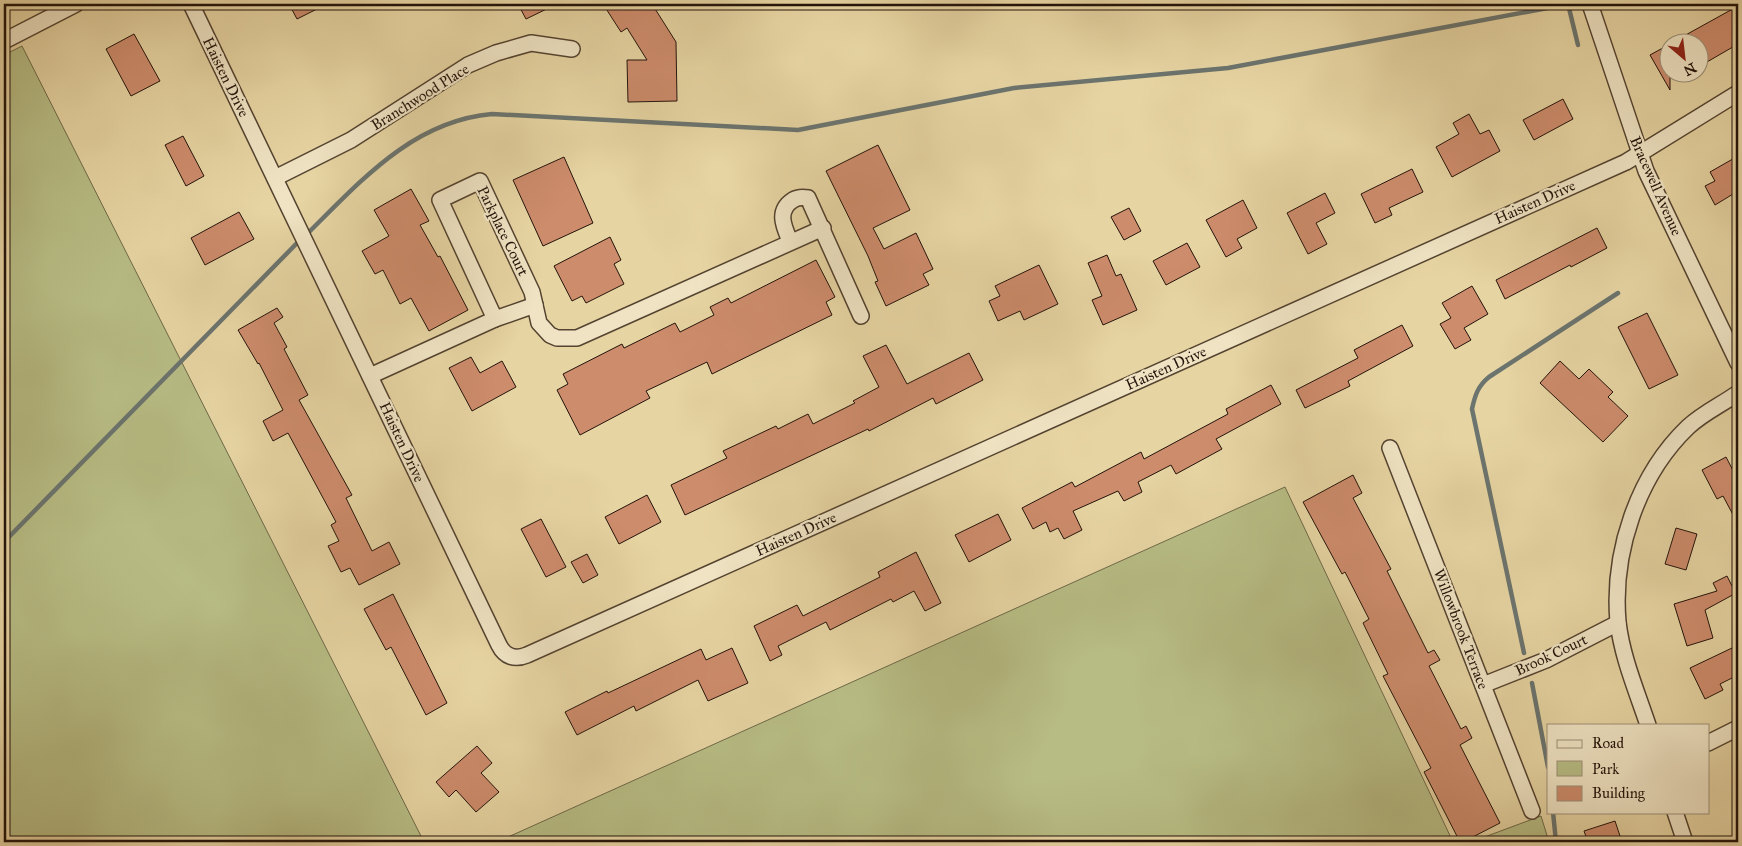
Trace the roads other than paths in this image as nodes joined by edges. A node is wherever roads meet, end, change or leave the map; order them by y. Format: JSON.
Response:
{"nodes":[{"id":1,"x":76,"y":4,"type":"edge"},
{"id":2,"x":191,"y":4,"type":"edge"},
{"id":3,"x":1591,"y":7,"type":"edge"},
{"id":4,"x":4,"y":41,"type":"edge"},
{"id":5,"x":572,"y":49,"type":"dead end"},
{"id":6,"x":1738,"y":93,"type":"edge"},
{"id":7,"x":1640,"y":154,"type":"junction"},
{"id":8,"x":275,"y":178,"type":"junction"},
{"id":9,"x":823,"y":228,"type":"junction"},
{"id":10,"x":790,"y":241,"type":"junction"},
{"id":11,"x":535,"y":305,"type":"junction"},
{"id":12,"x":861,"y":316,"type":"dead end"},
{"id":13,"x":494,"y":319,"type":"junction"},
{"id":14,"x":1738,"y":363,"type":"edge"},
{"id":15,"x":370,"y":376,"type":"junction"},
{"id":16,"x":1738,"y":393,"type":"edge"},
{"id":17,"x":1390,"y":448,"type":"dead end"},
{"id":18,"x":1618,"y":623,"type":"junction"},
{"id":19,"x":1483,"y":685,"type":"junction"},
{"id":20,"x":1648,"y":724,"type":"edge"},
{"id":21,"x":1738,"y":728,"type":"edge"},
{"id":22,"x":1710,"y":742,"type":"edge"},
{"id":23,"x":1532,"y":811,"type":"dead end"},
{"id":24,"x":1677,"y":814,"type":"edge"},
{"id":25,"x":1685,"y":842,"type":"edge"}],
"edges":[{"from":1,"to":4,"type":"street"},
{"from":2,"to":8,"type":"street","name":"Haisten Drive"},
{"from":3,"to":7,"type":"street","name":"Bracewell Avenue"},
{"from":5,"to":8,"type":"street","name":"Branchwood Place"},
{"from":6,"to":7,"type":"street","name":"Haisten Drive"},
{"from":7,"to":14,"type":"street","name":"Bracewell Avenue"},
{"from":7,"to":15,"type":"street","name":"Haisten Drive"},
{"from":8,"to":15,"type":"street","name":"Haisten Drive"},
{"from":9,"to":10,"type":"street","name":"Parkplace Court"},
{"from":9,"to":10,"type":"street"},
{"from":9,"to":12,"type":"street"},
{"from":10,"to":11,"type":"street","name":"Parkplace Court"},
{"from":11,"to":13,"type":"street"},
{"from":11,"to":13,"type":"street","name":"Parkplace Court"},
{"from":13,"to":15,"type":"street"},
{"from":16,"to":18,"type":"street"},
{"from":17,"to":19,"type":"street","name":"Willowbrook Terrace"},
{"from":18,"to":19,"type":"street","name":"Brook Court"},
{"from":18,"to":20,"type":"street"},
{"from":19,"to":23,"type":"street","name":"Willowbrook Terrace"},
{"from":21,"to":22,"type":"street"},
{"from":24,"to":25,"type":"street"}]}
